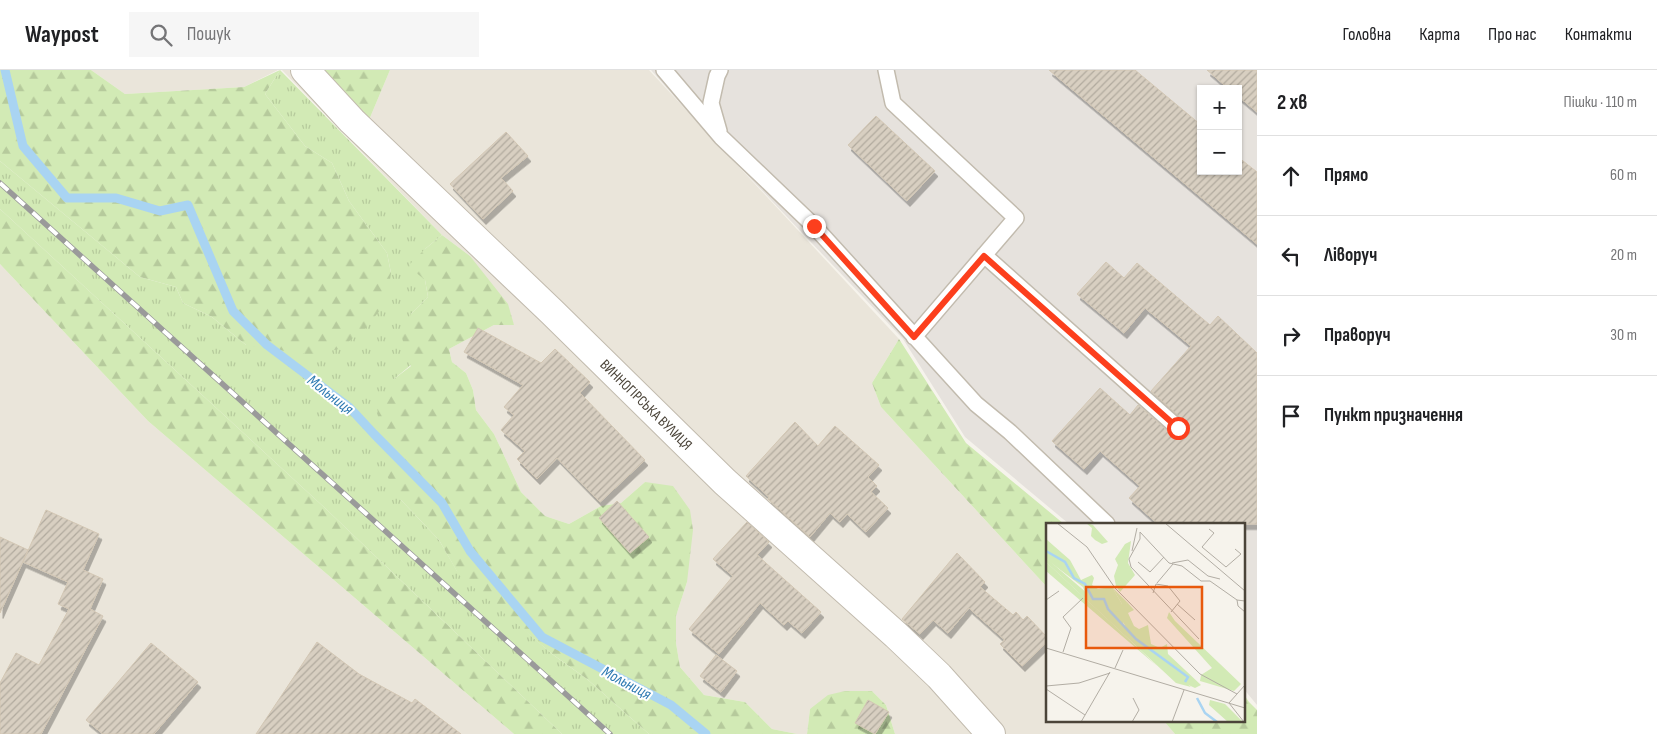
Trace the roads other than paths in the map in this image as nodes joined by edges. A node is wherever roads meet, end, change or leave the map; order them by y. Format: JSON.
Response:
{"nodes":[{"id":1,"x":305,"y":70,"type":"edge"},
{"id":2,"x":664,"y":70,"type":"edge"},
{"id":3,"x":720,"y":70,"type":"edge"},
{"id":4,"x":886,"y":70,"type":"edge"},
{"id":5,"x":721,"y":137,"type":"junction"},
{"id":6,"x":984,"y":256,"type":"junction"},
{"id":7,"x":914,"y":337,"type":"junction"},
{"id":8,"x":1178,"y":428,"type":"dead end"},
{"id":9,"x":1106,"y":523,"type":"edge"},
{"id":10,"x":990,"y":734,"type":"edge"}],
"edges":[{"from":1,"to":10,"type":"street","name":"ВИННОГІРСЬКА ВУЛИЦЯ"},
{"from":2,"to":5,"type":"lane"},
{"from":3,"to":5,"type":"lane"},
{"from":4,"to":6,"type":"lane"},
{"from":5,"to":7,"type":"lane"},
{"from":6,"to":7,"type":"lane"},
{"from":6,"to":8,"type":"lane"},
{"from":7,"to":9,"type":"lane"}]}
